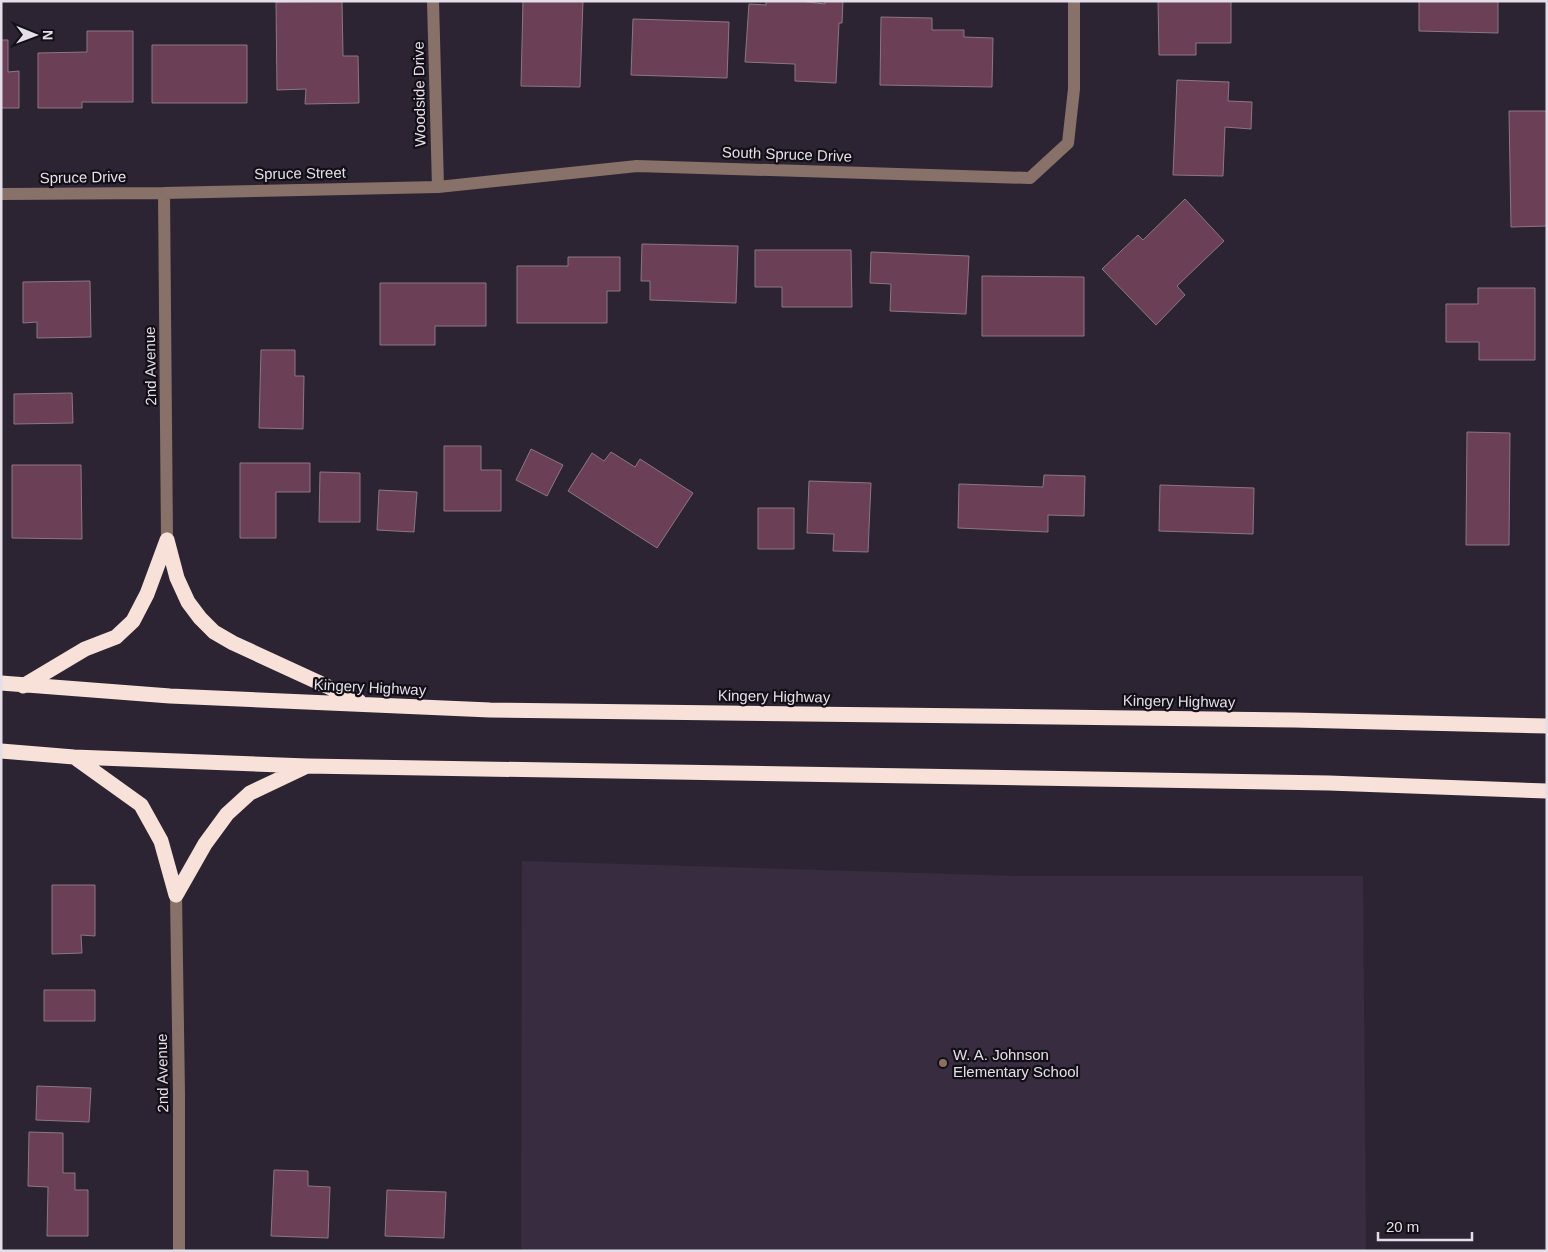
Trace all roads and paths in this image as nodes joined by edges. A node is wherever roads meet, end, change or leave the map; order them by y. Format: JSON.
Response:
{"nodes":[{"id":1,"x":433,"y":1,"type":"edge"},
{"id":2,"x":1074,"y":1,"type":"edge"},
{"id":3,"x":438,"y":187,"type":"junction"},
{"id":4,"x":164,"y":192,"type":"junction"},
{"id":5,"x":1,"y":194,"type":"edge"},
{"id":6,"x":168,"y":540,"type":"junction"},
{"id":7,"x":1,"y":684,"type":"edge"},
{"id":8,"x":23,"y":686,"type":"junction"},
{"id":9,"x":367,"y":704,"type":"junction"},
{"id":10,"x":1547,"y":726,"type":"edge"},
{"id":11,"x":1,"y":751,"type":"edge"},
{"id":12,"x":74,"y":757,"type":"junction"},
{"id":13,"x":307,"y":766,"type":"junction"},
{"id":14,"x":1547,"y":791,"type":"edge"},
{"id":15,"x":176,"y":895,"type":"junction"},
{"id":16,"x":179,"y":1251,"type":"edge"}],
"edges":[{"from":1,"to":3,"type":"street","name":"Woodside Drive"},
{"from":2,"to":3,"type":"street","name":"South Spruce Drive"},
{"from":3,"to":4,"type":"street","name":"Spruce Street"},
{"from":4,"to":5,"type":"street","name":"Spruce Drive"},
{"from":4,"to":6,"type":"street","name":"2nd Avenue"},
{"from":6,"to":8,"type":"highway"},
{"from":6,"to":9,"type":"highway"},
{"from":7,"to":8,"type":"highway","name":"Kingery Highway"},
{"from":8,"to":9,"type":"highway","name":"Kingery Highway"},
{"from":9,"to":10,"type":"highway","name":"Kingery Highway"},
{"from":11,"to":12,"type":"highway"},
{"from":12,"to":13,"type":"highway"},
{"from":12,"to":15,"type":"highway"},
{"from":13,"to":14,"type":"highway"},
{"from":13,"to":15,"type":"highway"},
{"from":15,"to":16,"type":"street","name":"2nd Avenue"}]}
